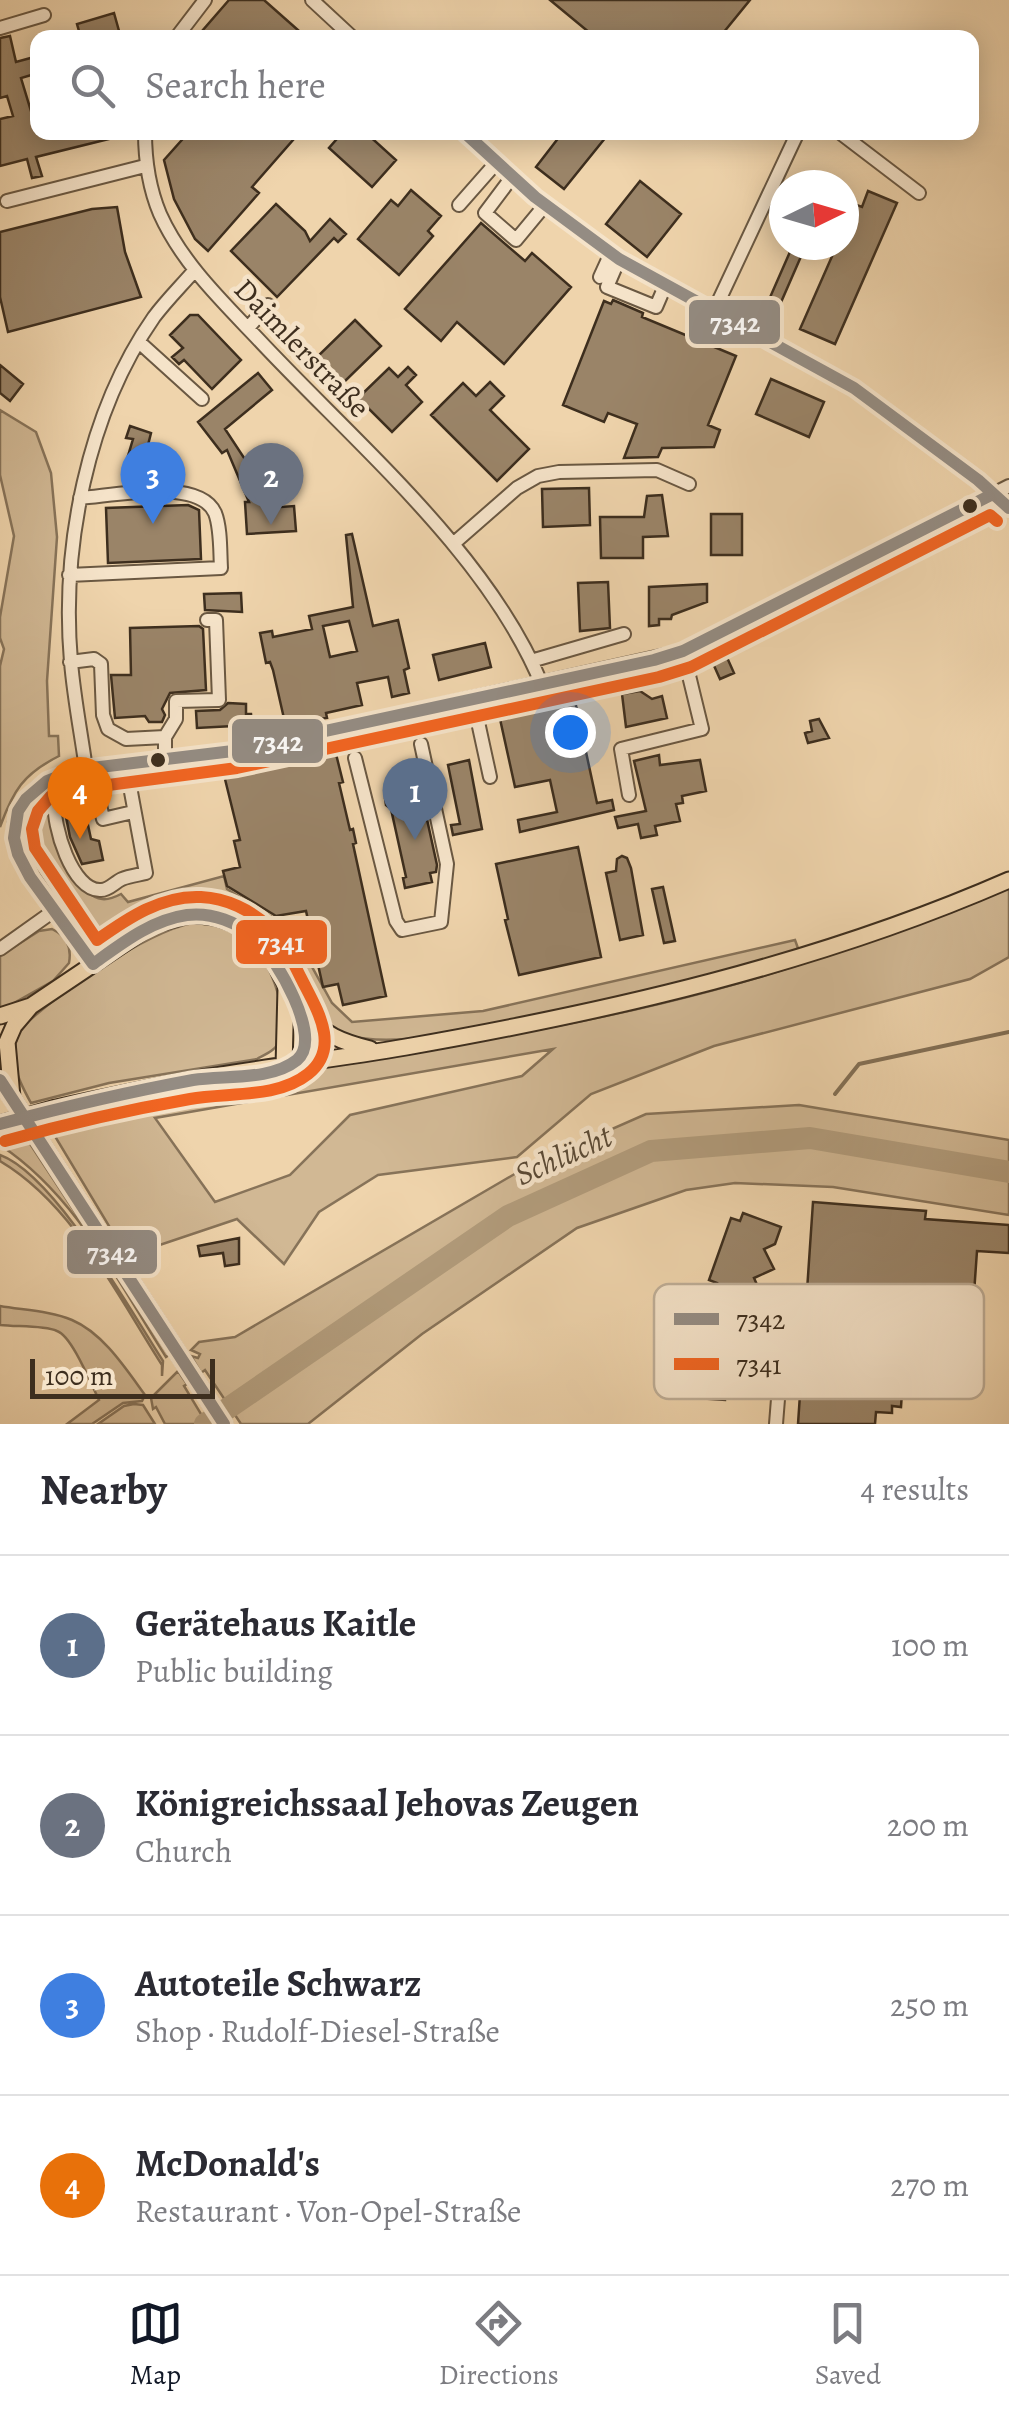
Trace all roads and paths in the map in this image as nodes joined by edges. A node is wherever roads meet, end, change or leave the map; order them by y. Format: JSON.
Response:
{"nodes":[{"id":1,"x":205,"y":0,"type":"edge"},
{"id":2,"x":312,"y":0,"type":"edge"},
{"id":3,"x":44,"y":16,"type":"dead end"},
{"id":4,"x":0,"y":28,"type":"edge"},
{"id":5,"x":182,"y":30,"type":"edge"},
{"id":6,"x":344,"y":30,"type":"edge"},
{"id":7,"x":145,"y":140,"type":"edge"},
{"id":8,"x":471,"y":140,"type":"edge"},
{"id":9,"x":794,"y":140,"type":"edge"},
{"id":10,"x":849,"y":140,"type":"edge"},
{"id":11,"x":496,"y":162,"type":"junction"},
{"id":12,"x":145,"y":166,"type":"junction"},
{"id":13,"x":512,"y":177,"type":"junction"},
{"id":14,"x":919,"y":193,"type":"dead end"},
{"id":15,"x":8,"y":200,"type":"dead end"},
{"id":16,"x":460,"y":205,"type":"dead end"},
{"id":17,"x":545,"y":205,"type":"junction"},
{"id":18,"x":615,"y":256,"type":"junction"},
{"id":19,"x":194,"y":271,"type":"junction"},
{"id":20,"x":600,"y":277,"type":"dead end"},
{"id":21,"x":665,"y":286,"type":"junction"},
{"id":22,"x":268,"y":304,"type":"dead end"},
{"id":23,"x":714,"y":311,"type":"junction"},
{"id":24,"x":248,"y":328,"type":"junction"},
{"id":25,"x":139,"y":342,"type":"junction"},
{"id":26,"x":202,"y":400,"type":"dead end"},
{"id":27,"x":689,"y":484,"type":"dead end"},
{"id":28,"x":1009,"y":486,"type":"edge"},
{"id":29,"x":994,"y":494,"type":"junction"},
{"id":30,"x":80,"y":498,"type":"junction"},
{"id":31,"x":1009,"y":508,"type":"edge"},
{"id":32,"x":454,"y":544,"type":"junction"},
{"id":33,"x":69,"y":575,"type":"junction"},
{"id":34,"x":207,"y":620,"type":"dead end"},
{"id":35,"x":624,"y":634,"type":"dead end"},
{"id":36,"x":684,"y":651,"type":"junction"},
{"id":37,"x":531,"y":661,"type":"junction"},
{"id":38,"x":70,"y":662,"type":"junction"},
{"id":39,"x":542,"y":685,"type":"junction"},
{"id":40,"x":472,"y":699,"type":"junction"},
{"id":41,"x":166,"y":737,"type":"junction"},
{"id":42,"x":421,"y":744,"type":"dead end"},
{"id":43,"x":355,"y":758,"type":"dead end"},
{"id":44,"x":164,"y":760,"type":"junction"},
{"id":45,"x":123,"y":765,"type":"junction"},
{"id":46,"x":86,"y":769,"type":"junction"},
{"id":47,"x":490,"y":776,"type":"dead end"},
{"id":48,"x":107,"y":786,"type":"junction"},
{"id":49,"x":629,"y":796,"type":"dead end"},
{"id":50,"x":134,"y":812,"type":"junction"},
{"id":51,"x":1009,"y":880,"type":"edge"},
{"id":52,"x":56,"y":910,"type":"junction"},
{"id":53,"x":0,"y":948,"type":"edge"},
{"id":54,"x":93,"y":964,"type":"junction"},
{"id":55,"x":286,"y":988,"type":"junction"},
{"id":56,"x":31,"y":1006,"type":"junction"},
{"id":57,"x":301,"y":1009,"type":"junction"},
{"id":58,"x":0,"y":1016,"type":"edge"},
{"id":59,"x":379,"y":1052,"type":"junction"},
{"id":60,"x":284,"y":1067,"type":"junction"},
{"id":61,"x":0,"y":1080,"type":"edge"},
{"id":62,"x":12,"y":1098,"type":"junction"},
{"id":63,"x":0,"y":1124,"type":"edge"},
{"id":64,"x":778,"y":1399,"type":"edge"},
{"id":65,"x":224,"y":1424,"type":"edge"},
{"id":66,"x":776,"y":1424,"type":"edge"}],
"edges":[{"from":1,"to":5,"type":"street"},
{"from":2,"to":6,"type":"street"},
{"from":3,"to":4,"type":"street"},
{"from":7,"to":12,"type":"street","name":"Daimlerstraße"},
{"from":8,"to":11,"type":"street"},
{"from":9,"to":23,"type":"street"},
{"from":10,"to":14,"type":"street"},
{"from":11,"to":13,"type":"street"},
{"from":11,"to":16,"type":"street"},
{"from":12,"to":15,"type":"street"},
{"from":12,"to":19,"type":"street","name":"Daimlerstraße"},
{"from":13,"to":17,"type":"street"},
{"from":13,"to":17,"type":"street"},
{"from":17,"to":18,"type":"street"},
{"from":18,"to":20,"type":"street"},
{"from":18,"to":21,"type":"street"},
{"from":18,"to":21,"type":"street"},
{"from":19,"to":24,"type":"street","name":"Daimlerstraße"},
{"from":19,"to":25,"type":"street"},
{"from":21,"to":23,"type":"street"},
{"from":22,"to":24,"type":"street"},
{"from":23,"to":29,"type":"street"},
{"from":24,"to":32,"type":"street","name":"Daimlerstraße"},
{"from":25,"to":26,"type":"street"},
{"from":25,"to":30,"type":"street"},
{"from":27,"to":32,"type":"street"},
{"from":28,"to":29,"type":"street"},
{"from":29,"to":31,"type":"street"},
{"from":29,"to":36,"type":"street"},
{"from":30,"to":33,"type":"street"},
{"from":30,"to":33,"type":"street"},
{"from":32,"to":37,"type":"street","name":"Daimlerstraße"},
{"from":33,"to":38,"type":"street"},
{"from":34,"to":41,"type":"street"},
{"from":35,"to":37,"type":"street"},
{"from":36,"to":39,"type":"street"},
{"from":36,"to":49,"type":"street"},
{"from":37,"to":39,"type":"street","name":"Daimlerstraße"},
{"from":38,"to":41,"type":"street"},
{"from":38,"to":46,"type":"street"},
{"from":39,"to":40,"type":"street"},
{"from":40,"to":44,"type":"street"},
{"from":40,"to":47,"type":"street"},
{"from":41,"to":44,"type":"street"},
{"from":42,"to":43,"type":"street"},
{"from":44,"to":45,"type":"street"},
{"from":45,"to":46,"type":"street"},
{"from":45,"to":48,"type":"street"},
{"from":45,"to":50,"type":"street"},
{"from":46,"to":52,"type":"street"},
{"from":48,"to":50,"type":"street"},
{"from":48,"to":50,"type":"street"},
{"from":51,"to":59,"type":"main road"},
{"from":52,"to":53,"type":"street"},
{"from":52,"to":54,"type":"street"},
{"from":54,"to":55,"type":"main road"},
{"from":54,"to":56,"type":"main road"},
{"from":55,"to":57,"type":"main road"},
{"from":55,"to":60,"type":"main road"},
{"from":56,"to":58,"type":"main road"},
{"from":56,"to":62,"type":"main road"},
{"from":57,"to":59,"type":"main road"},
{"from":57,"to":60,"type":"main road"},
{"from":59,"to":60,"type":"main road"},
{"from":60,"to":63,"type":"main road","bridge":true},
{"from":61,"to":62,"type":"main road"},
{"from":62,"to":65,"type":"main road"},
{"from":64,"to":66,"type":"street"}]}
